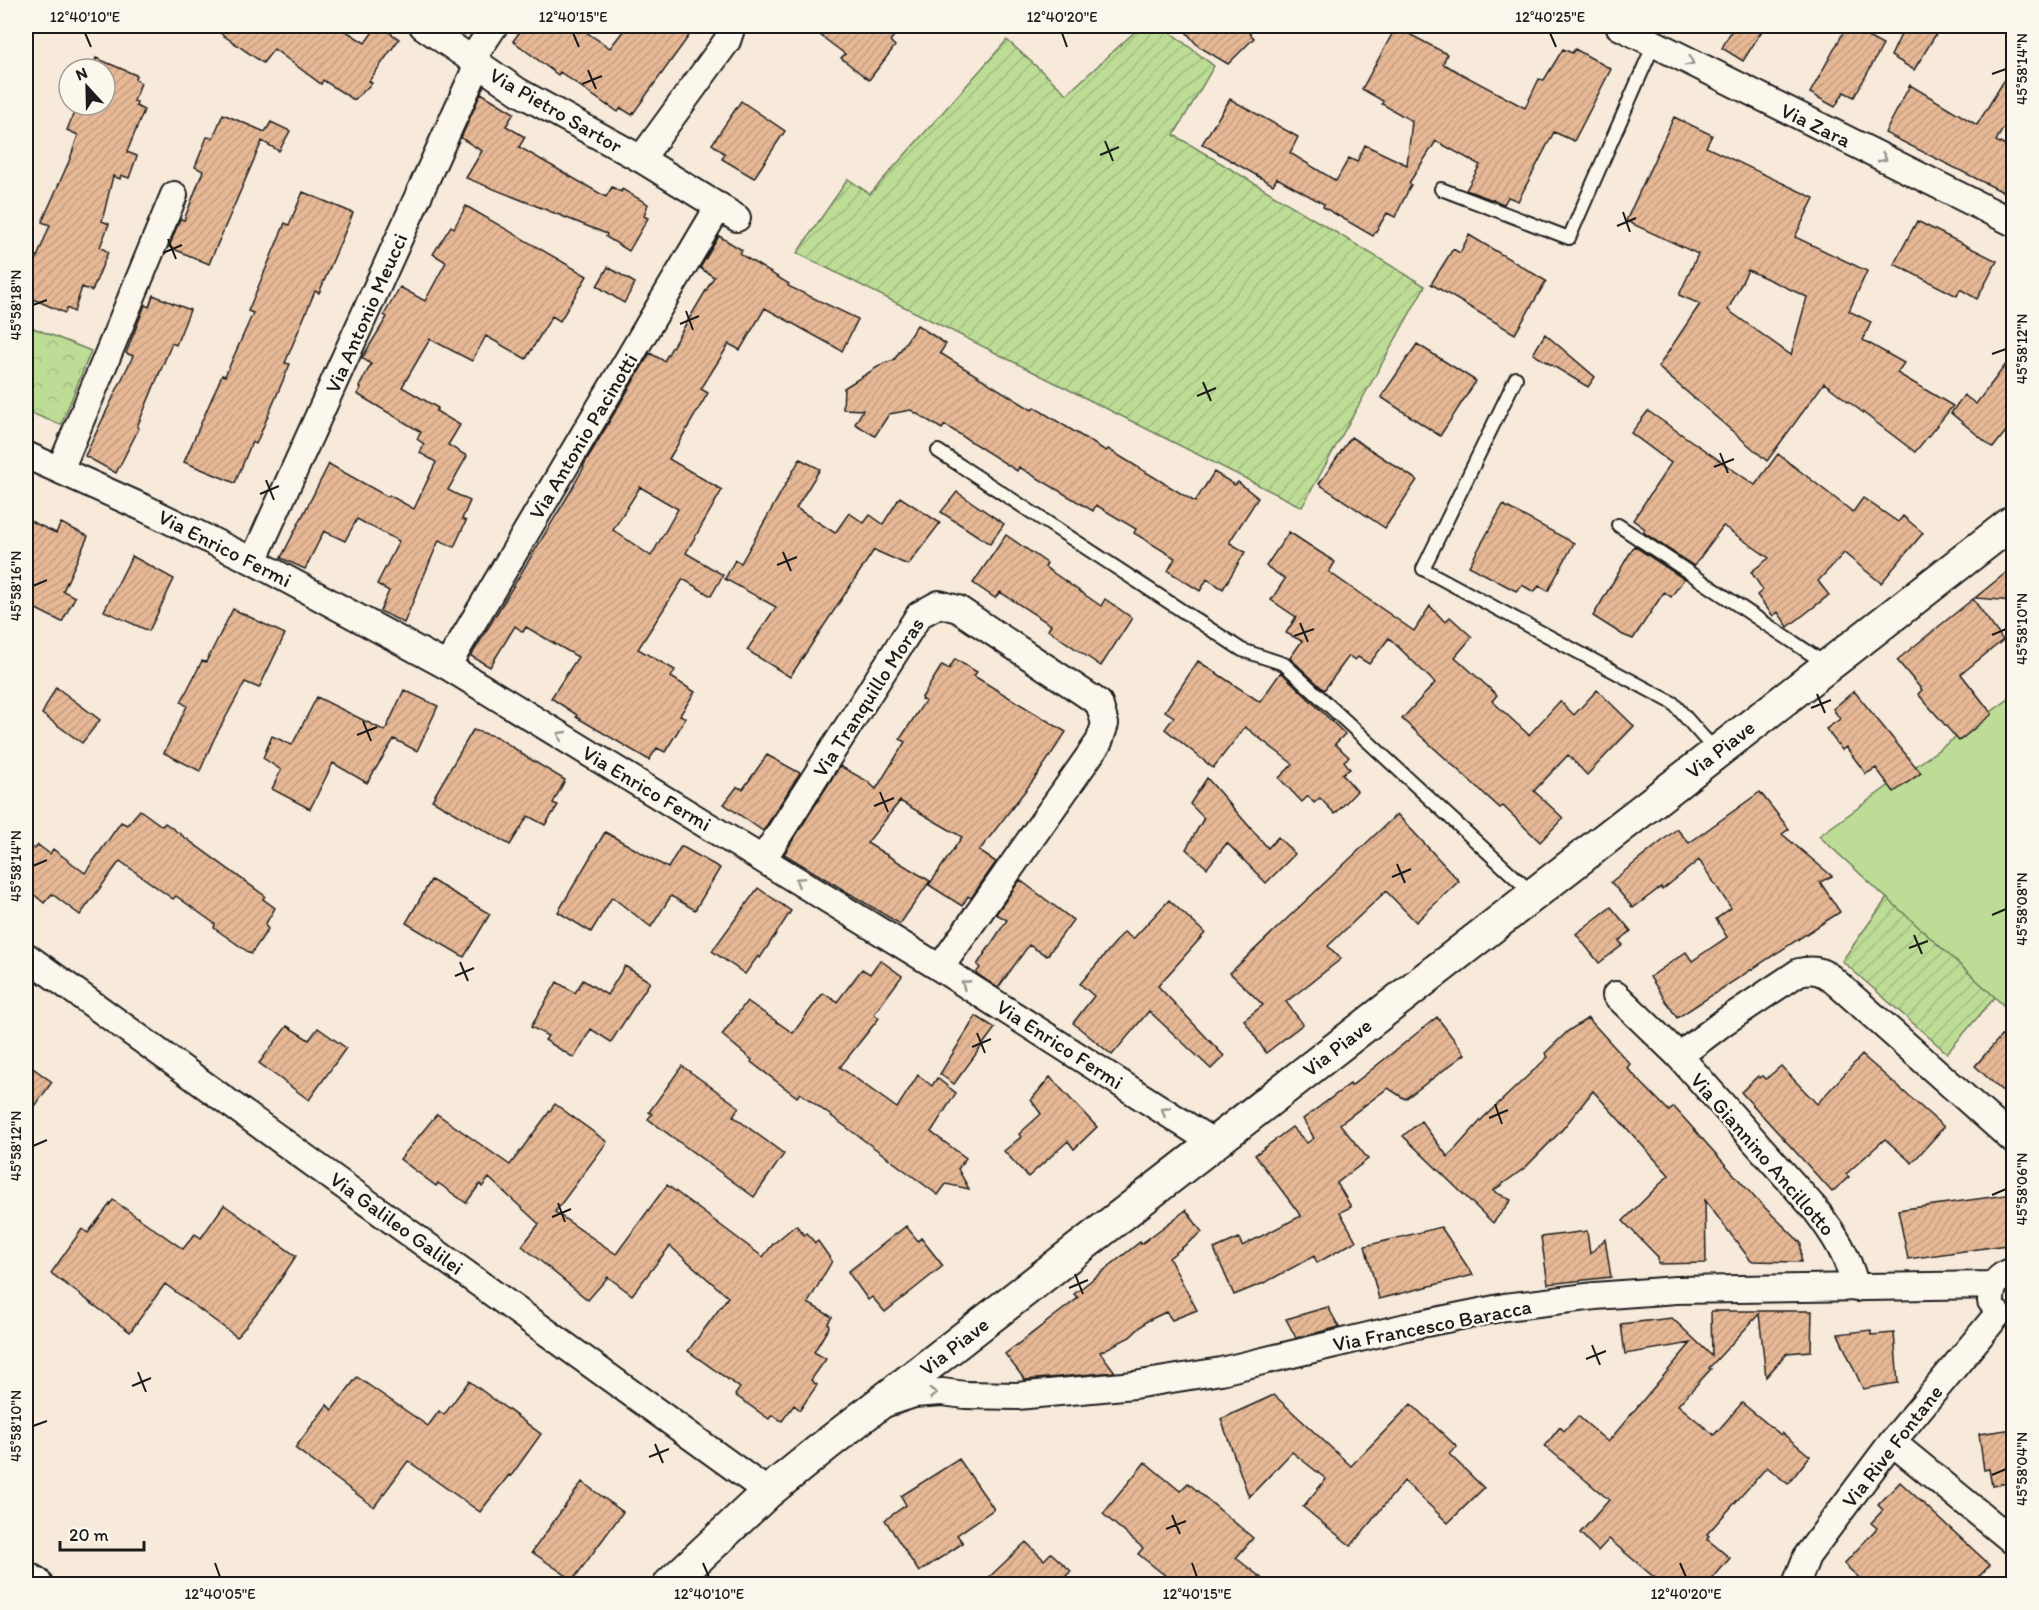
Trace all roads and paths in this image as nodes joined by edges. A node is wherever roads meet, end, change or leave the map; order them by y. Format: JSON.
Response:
{"nodes":[{"id":1,"x":423,"y":26,"type":"edge"},
{"id":2,"x":494,"y":26,"type":"edge"},
{"id":3,"x":732,"y":26,"type":"edge"},
{"id":4,"x":1619,"y":26,"type":"edge"},
{"id":5,"x":1654,"y":44,"type":"junction"},
{"id":6,"x":475,"y":62,"type":"junction"},
{"id":7,"x":641,"y":159,"type":"junction"},
{"id":8,"x":1441,"y":189,"type":"dead end"},
{"id":9,"x":174,"y":195,"type":"dead end"},
{"id":10,"x":728,"y":212,"type":"joint"},
{"id":11,"x":2013,"y":223,"type":"edge"},
{"id":12,"x":1516,"y":378,"type":"dead end"},
{"id":13,"x":938,"y":452,"type":"dead end"},
{"id":14,"x":26,"y":455,"type":"edge"},
{"id":15,"x":60,"y":470,"type":"junction"},
{"id":16,"x":2013,"y":521,"type":"edge"},
{"id":17,"x":1618,"y":525,"type":"dead end"},
{"id":18,"x":253,"y":561,"type":"junction"},
{"id":19,"x":1828,"y":665,"type":"junction"},
{"id":20,"x":447,"y":666,"type":"junction"},
{"id":21,"x":1717,"y":751,"type":"junction"},
{"id":22,"x":764,"y":859,"type":"junction"},
{"id":23,"x":1533,"y":894,"type":"junction"},
{"id":24,"x":26,"y":956,"type":"edge"},
{"id":25,"x":940,"y":968,"type":"junction"},
{"id":26,"x":1616,"y":995,"type":"dead end"},
{"id":27,"x":1679,"y":1056,"type":"junction"},
{"id":28,"x":2013,"y":1141,"type":"edge"},
{"id":29,"x":1214,"y":1143,"type":"junction"},
{"id":30,"x":2004,"y":1277,"type":"edge"},
{"id":31,"x":1856,"y":1288,"type":"junction"},
{"id":32,"x":2006,"y":1318,"type":"edge"},
{"id":33,"x":876,"y":1406,"type":"junction"},
{"id":34,"x":1892,"y":1442,"type":"junction"},
{"id":35,"x":768,"y":1492,"type":"junction"},
{"id":36,"x":2013,"y":1542,"type":"edge"},
{"id":37,"x":26,"y":1579,"type":"edge"},
{"id":38,"x":35,"y":1584,"type":"edge"},
{"id":39,"x":670,"y":1584,"type":"edge"},
{"id":40,"x":1796,"y":1584,"type":"edge"}],
"edges":[{"from":1,"to":6,"type":"street","name":"Via Pietro Sartor"},
{"from":2,"to":6,"type":"street","name":"Via Pietro Sartor"},
{"from":3,"to":7,"type":"street","name":"Via Pietro Sartor"},
{"from":4,"to":5,"type":"street","name":"Via Zara"},
{"from":5,"to":8,"type":"lane"},
{"from":5,"to":11,"type":"street","name":"Via Zara","one_way":true},
{"from":6,"to":7,"type":"street","name":"Via Pietro Sartor"},
{"from":6,"to":18,"type":"street","name":"Via Antonio Meucci"},
{"from":7,"to":10,"type":"street","name":"Via Pietro Sartor"},
{"from":9,"to":15,"type":"street"},
{"from":10,"to":20,"type":"street","name":"Via Antonio Pacinotti"},
{"from":12,"to":21,"type":"lane"},
{"from":13,"to":23,"type":"lane"},
{"from":14,"to":15,"type":"street","name":"Via Enrico Fermi"},
{"from":15,"to":18,"type":"street","name":"Via Enrico Fermi"},
{"from":16,"to":19,"type":"street","name":"Via Piave"},
{"from":17,"to":19,"type":"lane"},
{"from":18,"to":20,"type":"street","name":"Via Enrico Fermi"},
{"from":19,"to":21,"type":"street","name":"Via Piave"},
{"from":22,"to":20,"type":"street","name":"Via Enrico Fermi","one_way":true},
{"from":21,"to":23,"type":"street","name":"Via Piave"},
{"from":25,"to":22,"type":"street","name":"Via Enrico Fermi","one_way":true},
{"from":22,"to":25,"type":"street","name":"Via Tranquillo Moras"},
{"from":23,"to":29,"type":"street","name":"Via Piave"},
{"from":24,"to":35,"type":"street","name":"Via Galileo Galilei"},
{"from":29,"to":25,"type":"street","name":"Via Enrico Fermi","one_way":true},
{"from":26,"to":27,"type":"street","name":"Via Giannino Ancillotto"},
{"from":27,"to":28,"type":"street","name":"Via Giannino Ancillotto"},
{"from":27,"to":31,"type":"street","name":"Via Giannino Ancillotto"},
{"from":29,"to":33,"type":"street","name":"Via Piave"},
{"from":30,"to":31,"type":"street","name":"Via Francesco Baracca"},
{"from":30,"to":32,"type":"street"},
{"from":33,"to":31,"type":"street","name":"Via Francesco Baracca","one_way":true},
{"from":32,"to":34,"type":"street","name":"Via Rive Fontane"},
{"from":33,"to":35,"type":"street","name":"Via Piave"},
{"from":34,"to":36,"type":"street"},
{"from":34,"to":40,"type":"street","name":"Via Rive Fontane"},
{"from":35,"to":39,"type":"street","name":"Via Piave"},
{"from":37,"to":38,"type":"main road"}]}
